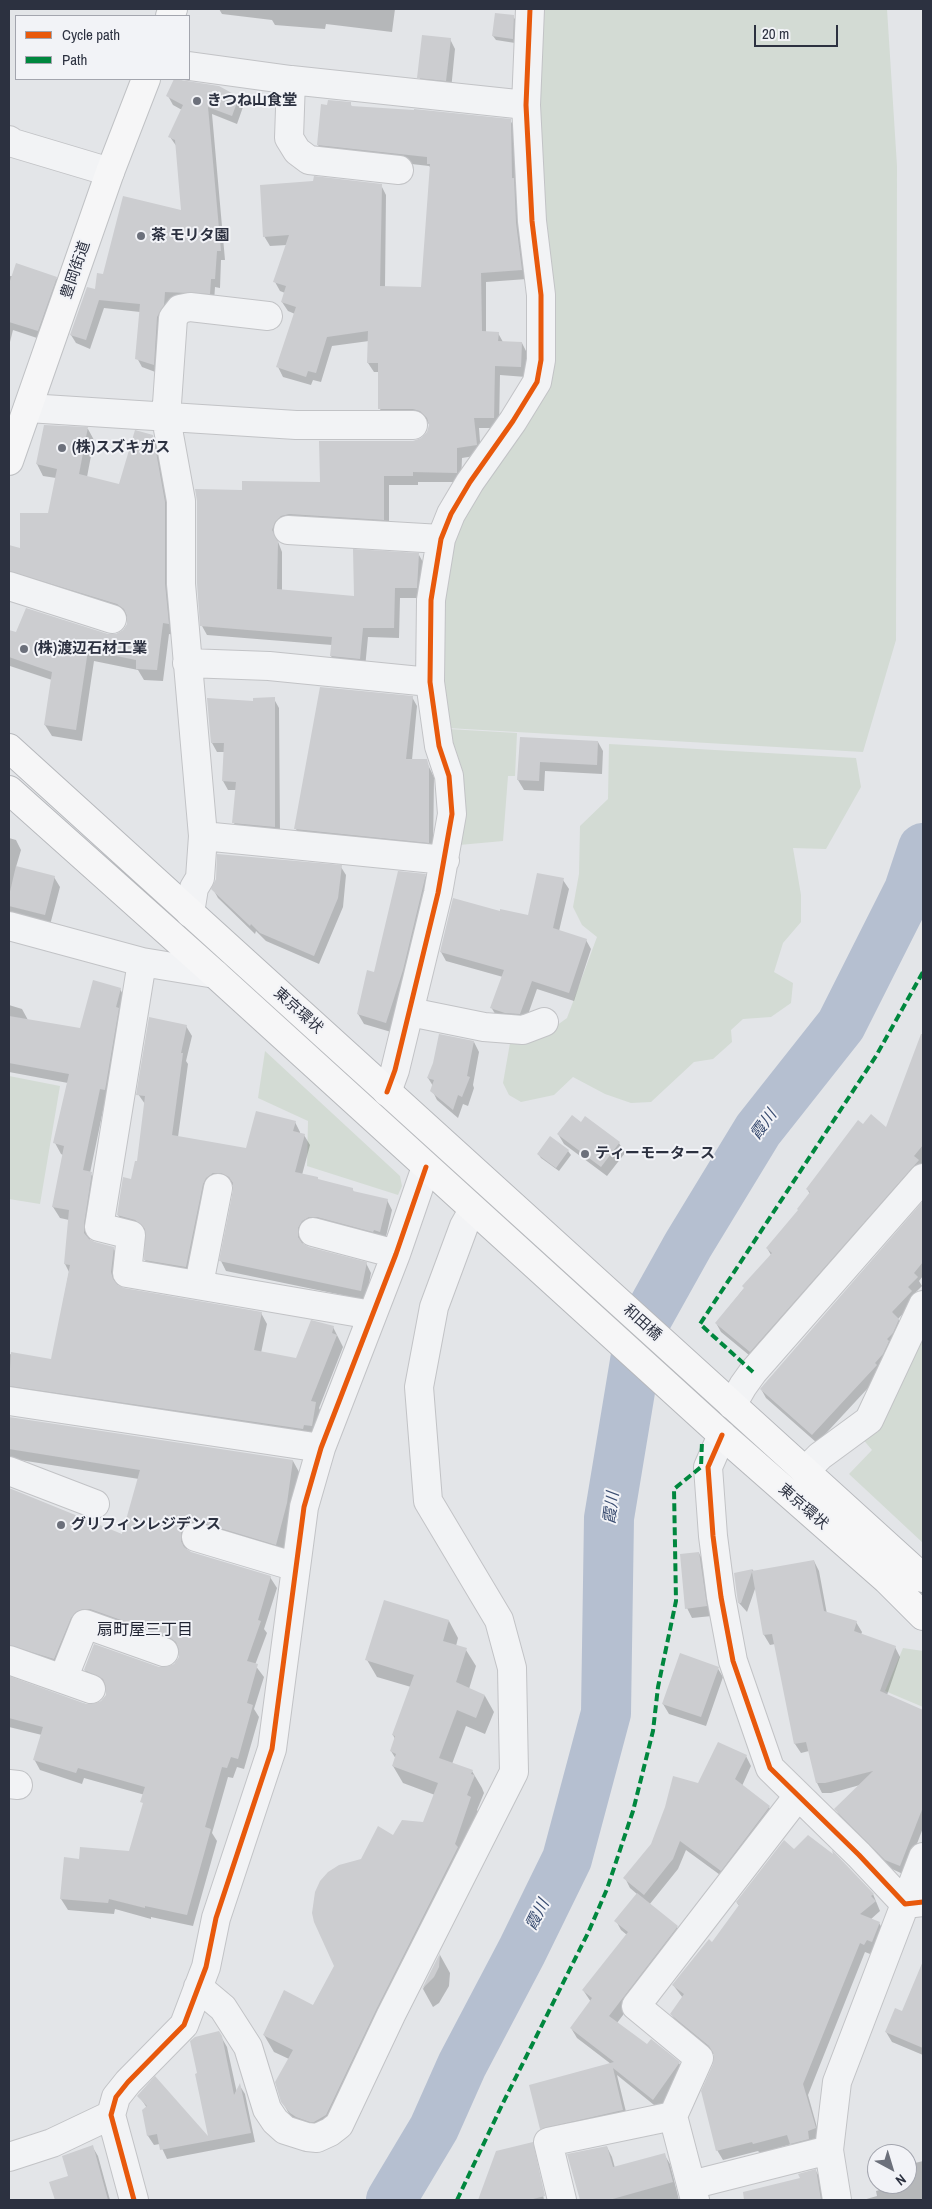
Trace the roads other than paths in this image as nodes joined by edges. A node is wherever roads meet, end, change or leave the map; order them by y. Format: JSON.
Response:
{"nodes":[{"id":1,"x":530,"y":9,"type":"edge"},
{"id":2,"x":190,"y":66,"type":"edge"},
{"id":3,"x":146,"y":80,"type":"edge"},
{"id":4,"x":291,"y":80,"type":"junction"},
{"id":5,"x":526,"y":105,"type":"junction"},
{"id":6,"x":9,"y":140,"type":"edge"},
{"id":7,"x":399,"y":170,"type":"dead end"},
{"id":8,"x":110,"y":172,"type":"junction"},
{"id":9,"x":268,"y":316,"type":"dead end"},
{"id":10,"x":28,"y":408,"type":"junction"},
{"id":11,"x":166,"y":418,"type":"junction"},
{"id":12,"x":413,"y":425,"type":"dead end"},
{"id":13,"x":9,"y":461,"type":"edge"},
{"id":14,"x":288,"y":530,"type":"dead end"},
{"id":15,"x":441,"y":539,"type":"junction"},
{"id":16,"x":9,"y":586,"type":"edge"},
{"id":17,"x":112,"y":619,"type":"dead end"},
{"id":18,"x":187,"y":663,"type":"junction"},
{"id":19,"x":430,"y":682,"type":"junction"},
{"id":20,"x":9,"y":748,"type":"edge"},
{"id":21,"x":9,"y":790,"type":"edge"},
{"id":22,"x":203,"y":836,"type":"junction"},
{"id":23,"x":445,"y":860,"type":"junction"},
{"id":24,"x":190,"y":913,"type":"junction"},
{"id":25,"x":9,"y":926,"type":"edge"},
{"id":26,"x":142,"y":962,"type":"junction"},
{"id":27,"x":215,"y":974,"type":"junction"},
{"id":28,"x":410,"y":1012,"type":"junction"},
{"id":29,"x":544,"y":1022,"type":"dead end"},
{"id":30,"x":387,"y":1092,"type":"junction"},
{"id":31,"x":426,"y":1167,"type":"junction"},
{"id":32,"x":923,"y":1178,"type":"edge"},
{"id":33,"x":218,"y":1188,"type":"dead end"},
{"id":34,"x":473,"y":1210,"type":"junction"},
{"id":35,"x":313,"y":1232,"type":"dead end"},
{"id":36,"x":396,"y":1254,"type":"junction"},
{"id":37,"x":587,"y":1274,"type":"joint"},
{"id":38,"x":200,"y":1284,"type":"junction"},
{"id":39,"x":573,"y":1301,"type":"joint"},
{"id":40,"x":923,"y":1305,"type":"edge"},
{"id":41,"x":372,"y":1315,"type":"junction"},
{"id":42,"x":697,"y":1372,"type":"joint"},
{"id":43,"x":682,"y":1398,"type":"joint"},
{"id":44,"x":9,"y":1402,"type":"edge"},
{"id":45,"x":732,"y":1405,"type":"junction"},
{"id":46,"x":722,"y":1436,"type":"junction"},
{"id":47,"x":320,"y":1448,"type":"junction"},
{"id":48,"x":9,"y":1471,"type":"edge"},
{"id":49,"x":805,"y":1471,"type":"junction"},
{"id":50,"x":95,"y":1504,"type":"dead end"},
{"id":51,"x":196,"y":1537,"type":"dead end"},
{"id":52,"x":296,"y":1567,"type":"junction"},
{"id":53,"x":923,"y":1578,"type":"edge"},
{"id":54,"x":923,"y":1616,"type":"edge"},
{"id":55,"x":164,"y":1652,"type":"dead end"},
{"id":56,"x":9,"y":1660,"type":"edge"},
{"id":57,"x":63,"y":1679,"type":"junction"},
{"id":58,"x":90,"y":1689,"type":"dead end"},
{"id":59,"x":798,"y":1796,"type":"junction"},
{"id":60,"x":923,"y":1857,"type":"edge"},
{"id":61,"x":914,"y":1903,"type":"edge"},
{"id":62,"x":198,"y":1987,"type":"junction"},
{"id":63,"x":111,"y":2115,"type":"junction"},
{"id":64,"x":673,"y":2116,"type":"junction"},
{"id":65,"x":829,"y":2150,"type":"junction"},
{"id":66,"x":9,"y":2156,"type":"edge"},
{"id":67,"x":693,"y":2192,"type":"edge"},
{"id":68,"x":134,"y":2200,"type":"edge"},
{"id":69,"x":562,"y":2200,"type":"edge"},
{"id":70,"x":837,"y":2200,"type":"edge"}],
"edges":[{"from":1,"to":5,"type":"street"},
{"from":2,"to":4,"type":"street"},
{"from":3,"to":8,"type":"main road","name":"豊岡街道"},
{"from":4,"to":5,"type":"street"},
{"from":4,"to":7,"type":"street"},
{"from":5,"to":15,"type":"street"},
{"from":6,"to":8,"type":"street"},
{"from":8,"to":10,"type":"main road","name":"豊岡街道"},
{"from":9,"to":11,"type":"street"},
{"from":10,"to":11,"type":"street"},
{"from":10,"to":13,"type":"main road","name":"豊岡街道"},
{"from":11,"to":12,"type":"street"},
{"from":11,"to":18,"type":"street"},
{"from":14,"to":15,"type":"street"},
{"from":15,"to":19,"type":"street"},
{"from":16,"to":17,"type":"street"},
{"from":18,"to":19,"type":"street"},
{"from":18,"to":22,"type":"street"},
{"from":19,"to":23,"type":"street"},
{"from":20,"to":24,"type":"main road","name":"東京環状"},
{"from":21,"to":27,"type":"main road","name":"東京環状"},
{"from":22,"to":23,"type":"street"},
{"from":22,"to":24,"type":"street"},
{"from":23,"to":28,"type":"street"},
{"from":24,"to":30,"type":"main road","name":"東京環状"},
{"from":25,"to":26,"type":"street"},
{"from":26,"to":27,"type":"street"},
{"from":26,"to":38,"type":"street"},
{"from":27,"to":31,"type":"main road","name":"東京環状"},
{"from":28,"to":29,"type":"street"},
{"from":28,"to":30,"type":"street"},
{"from":30,"to":37,"type":"main road","name":"東京環状"},
{"from":31,"to":34,"type":"main road","name":"東京環状"},
{"from":31,"to":36,"type":"street"},
{"from":32,"to":45,"type":"street"},
{"from":33,"to":38,"type":"street"},
{"from":34,"to":39,"type":"main road","name":"東京環状"},
{"from":34,"to":62,"type":"street"},
{"from":35,"to":36,"type":"street"},
{"from":36,"to":41,"type":"street"},
{"from":37,"to":42,"type":"main road","name":"和田橋"},
{"from":38,"to":41,"type":"street"},
{"from":39,"to":43,"type":"main road","name":"和田橋"},
{"from":40,"to":49,"type":"street"},
{"from":41,"to":47,"type":"street"},
{"from":42,"to":45,"type":"main road","name":"東京環状"},
{"from":43,"to":46,"type":"main road","name":"東京環状"},
{"from":44,"to":47,"type":"street"},
{"from":45,"to":49,"type":"main road","name":"東京環状"},
{"from":46,"to":54,"type":"main road","name":"東京環状"},
{"from":46,"to":59,"type":"street"},
{"from":47,"to":52,"type":"street"},
{"from":48,"to":50,"type":"street"},
{"from":49,"to":53,"type":"main road","name":"東京環状"},
{"from":51,"to":52,"type":"street"},
{"from":52,"to":62,"type":"street"},
{"from":55,"to":57,"type":"street"},
{"from":56,"to":57,"type":"street"},
{"from":57,"to":58,"type":"street"},
{"from":59,"to":61,"type":"street"},
{"from":59,"to":64,"type":"street"},
{"from":60,"to":61,"type":"street"},
{"from":61,"to":65,"type":"street"},
{"from":62,"to":63,"type":"street"},
{"from":63,"to":66,"type":"street"},
{"from":63,"to":68,"type":"street"},
{"from":64,"to":67,"type":"street"},
{"from":64,"to":69,"type":"street"},
{"from":65,"to":67,"type":"street"},
{"from":65,"to":70,"type":"street"}]}
